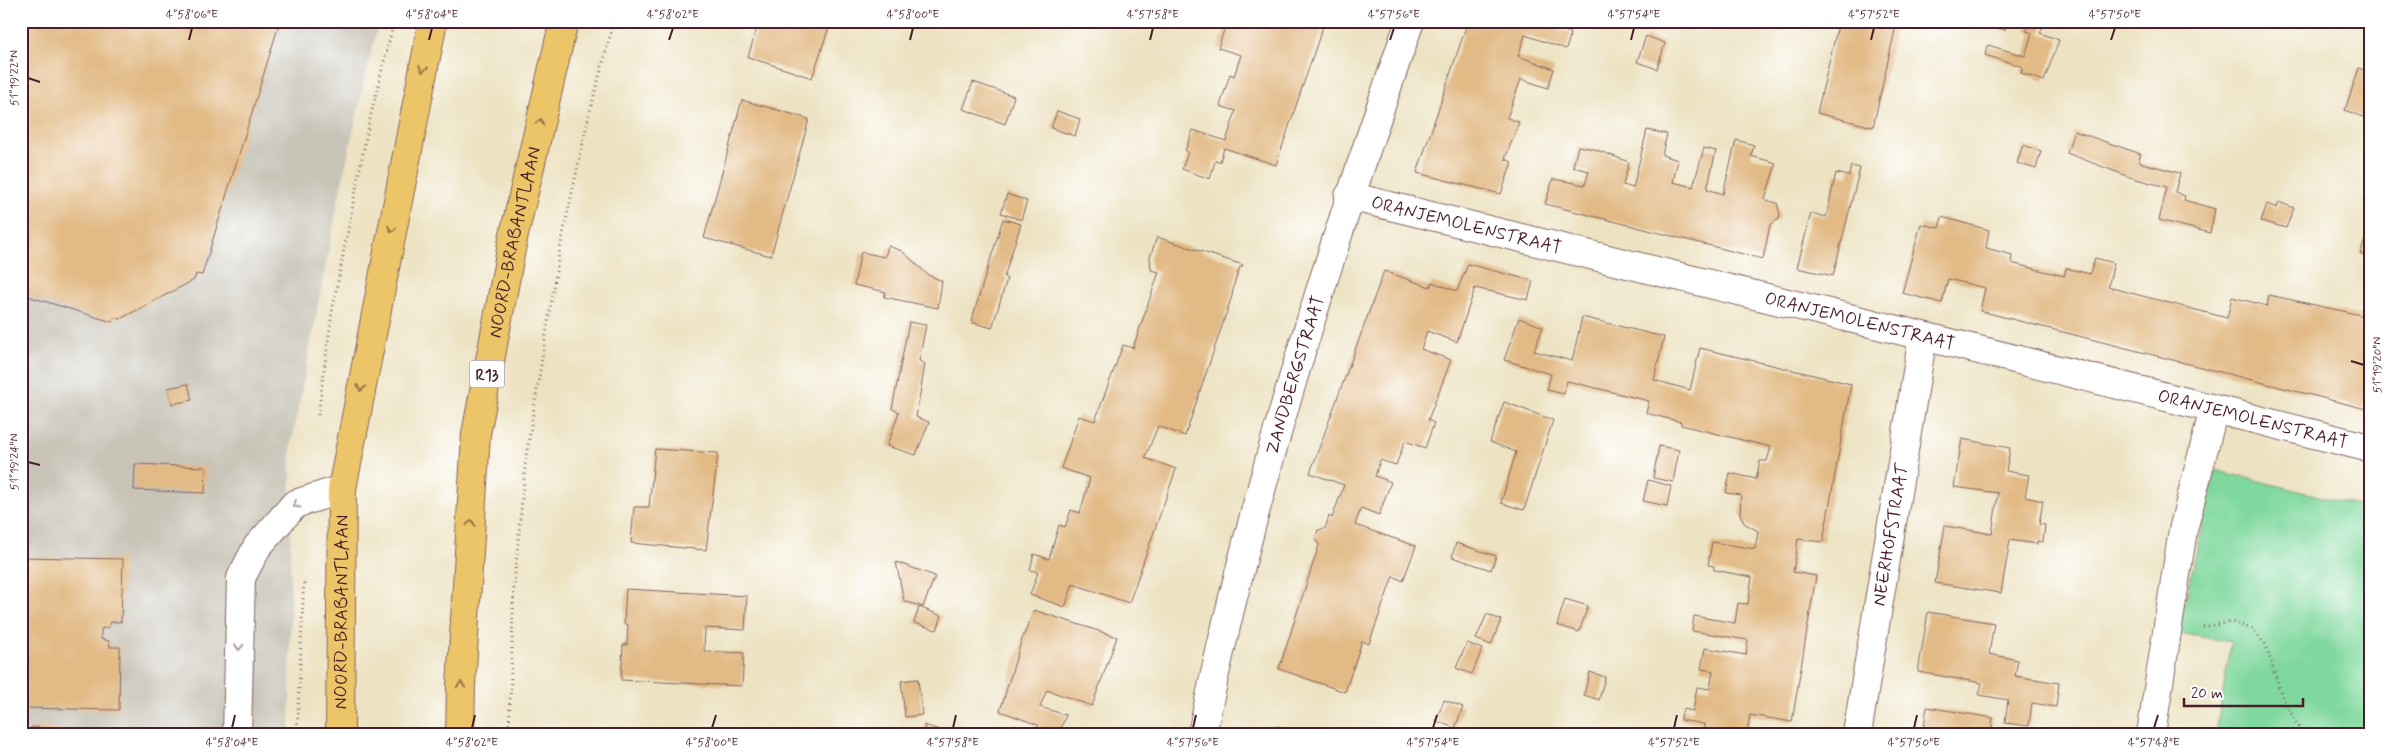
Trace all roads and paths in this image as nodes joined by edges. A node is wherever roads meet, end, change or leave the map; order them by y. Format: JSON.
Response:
{"nodes":[{"id":1,"x":433,"y":21,"type":"edge"},
{"id":2,"x":564,"y":21,"type":"edge"},
{"id":3,"x":614,"y":21,"type":"edge"},
{"id":4,"x":1410,"y":21,"type":"edge"},
{"id":5,"x":1350,"y":196,"type":"junction"},
{"id":6,"x":1923,"y":336,"type":"junction"},
{"id":7,"x":2214,"y":409,"type":"junction"},
{"id":8,"x":2370,"y":448,"type":"edge"},
{"id":9,"x":342,"y":489,"type":"junction"},
{"id":10,"x":2169,"y":621,"type":"junction"},
{"id":11,"x":237,"y":734,"type":"edge"},
{"id":12,"x":340,"y":734,"type":"edge"},
{"id":13,"x":460,"y":734,"type":"edge"},
{"id":14,"x":509,"y":734,"type":"edge"},
{"id":15,"x":1202,"y":734,"type":"edge"},
{"id":16,"x":1857,"y":734,"type":"edge"},
{"id":17,"x":2151,"y":734,"type":"edge"},
{"id":18,"x":2309,"y":734,"type":"edge"}],
"edges":[{"from":1,"to":9,"type":"main road","name":"NOORD-BRABANTLAAN","one_way":true},
{"from":13,"to":2,"type":"main road","name":"NOORD-BRABANTLAAN","number":"R13","one_way":true},
{"from":3,"to":14,"type":"path"},
{"from":4,"to":5,"type":"street","name":"ZANDBERGSTRAAT"},
{"from":5,"to":6,"type":"street","name":"ORANJEMOLENSTRAAT"},
{"from":5,"to":15,"type":"street","name":"ZANDBERGSTRAAT"},
{"from":6,"to":7,"type":"street","name":"ORANJEMOLENSTRAAT"},
{"from":6,"to":16,"type":"street","name":"NEERHOFSTRAAT"},
{"from":7,"to":8,"type":"street","name":"ORANJEMOLENSTRAAT"},
{"from":7,"to":10,"type":"street"},
{"from":9,"to":11,"type":"street","name":"NOORD-BRABANTLAAN","one_way":true},
{"from":9,"to":12,"type":"main road","name":"NOORD-BRABANTLAAN"},
{"from":10,"to":17,"type":"street"},
{"from":10,"to":18,"type":"path"}]}
